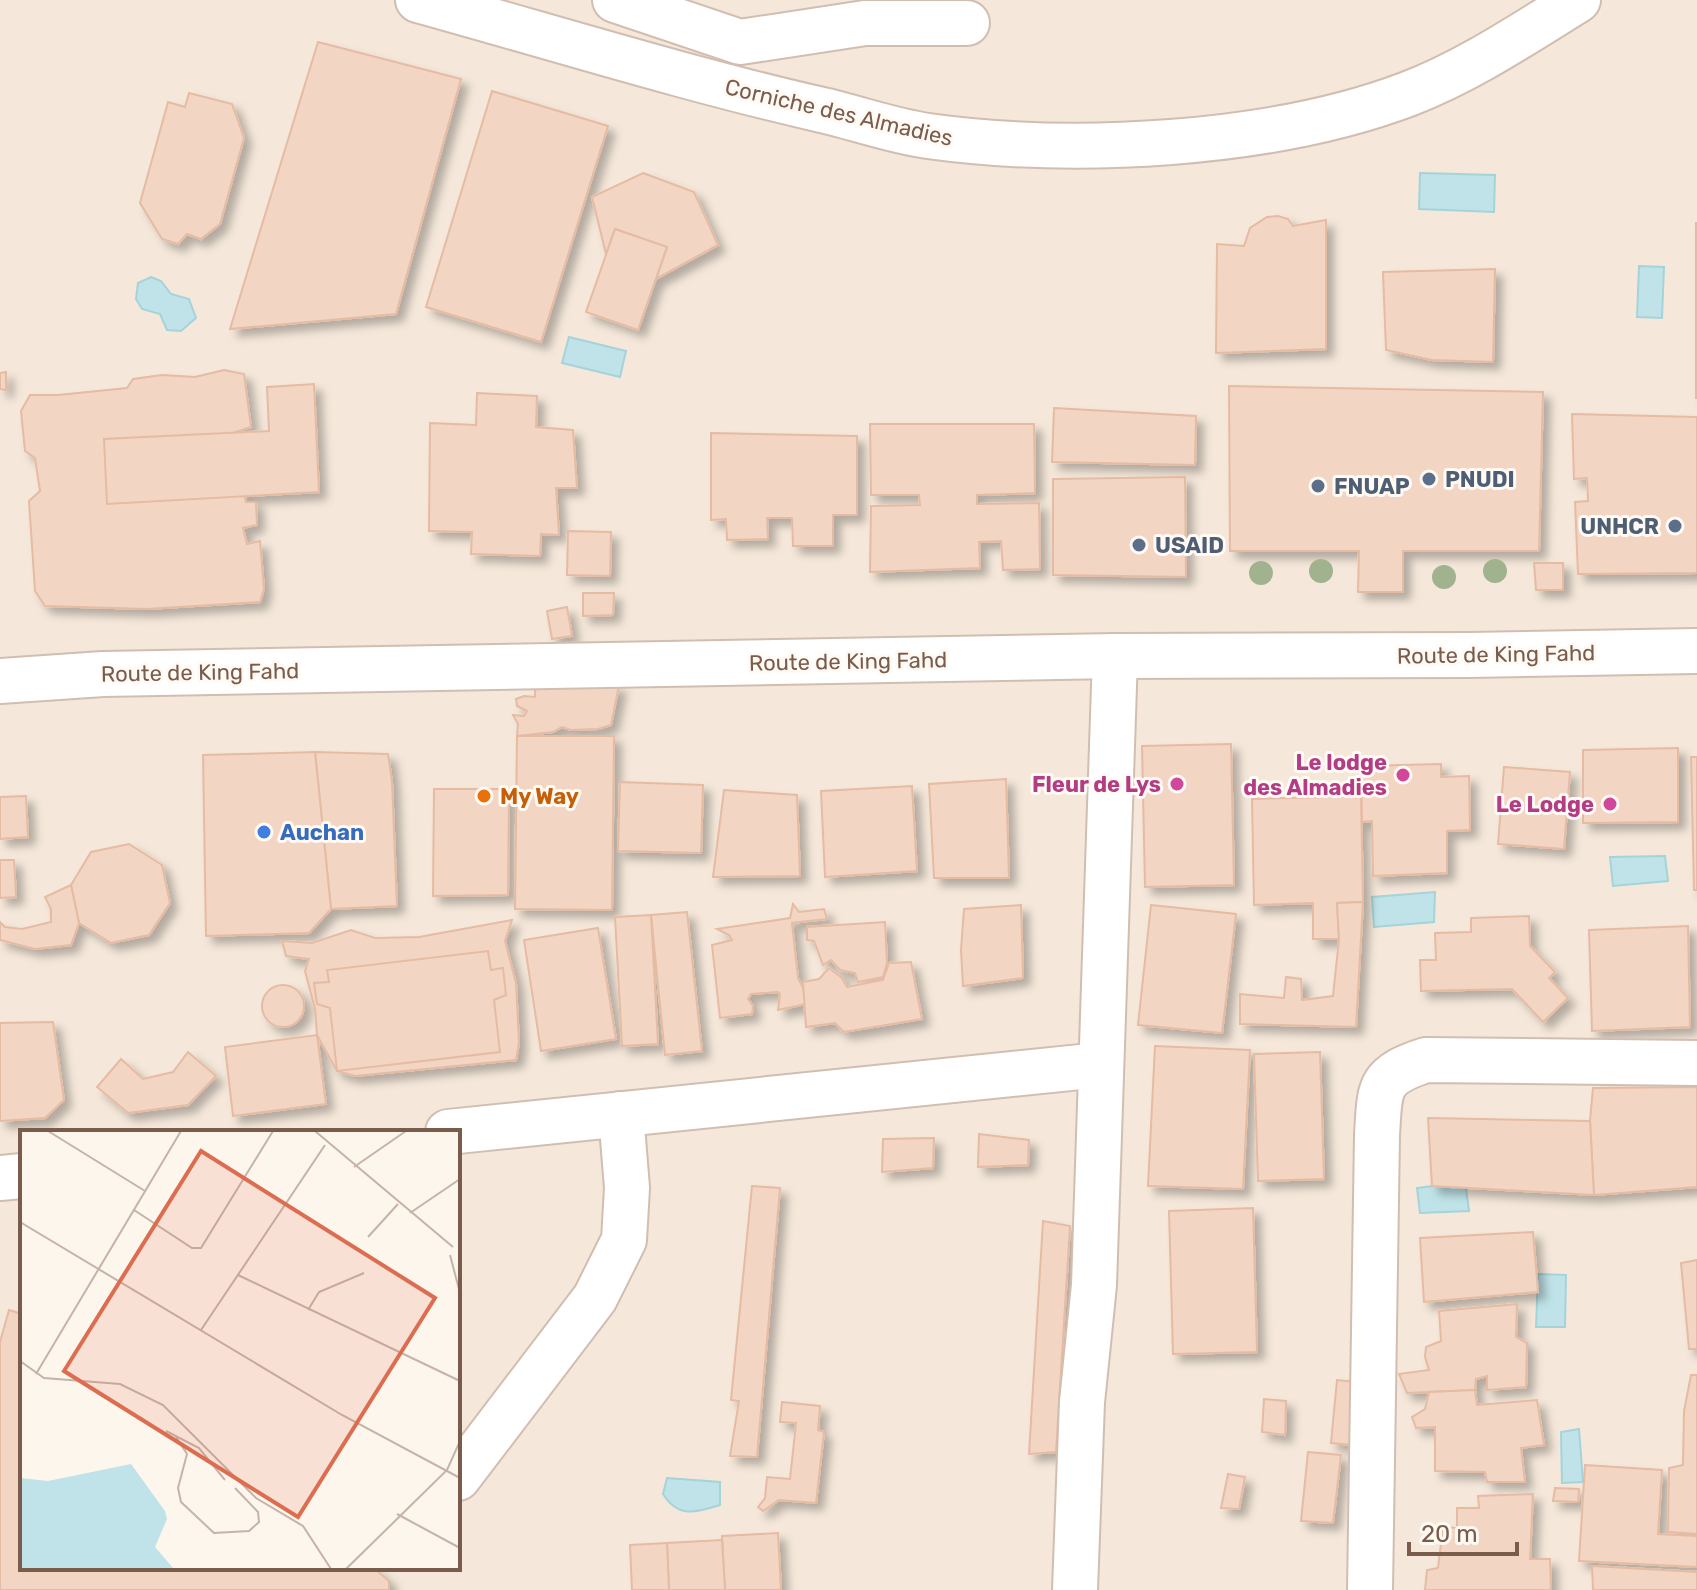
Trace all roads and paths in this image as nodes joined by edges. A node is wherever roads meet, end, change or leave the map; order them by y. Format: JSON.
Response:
{"nodes":[{"id":1,"x":418,"y":0,"type":"edge"},
{"id":2,"x":615,"y":0,"type":"edge"},
{"id":3,"x":1578,"y":0,"type":"edge"},
{"id":4,"x":907,"y":11,"type":"edge"},
{"id":5,"x":967,"y":23,"type":"dead end"},
{"id":6,"x":1697,"y":651,"type":"edge"},
{"id":7,"x":1115,"y":656,"type":"junction"},
{"id":8,"x":0,"y":681,"type":"edge"},
{"id":9,"x":1697,"y":1063,"type":"edge"},
{"id":10,"x":1100,"y":1065,"type":"junction"},
{"id":11,"x":621,"y":1114,"type":"junction"},
{"id":12,"x":460,"y":1131,"type":"edge"},
{"id":13,"x":20,"y":1176,"type":"edge"},
{"id":14,"x":0,"y":1178,"type":"edge"},
{"id":15,"x":460,"y":1475,"type":"edge"},
{"id":16,"x":1075,"y":1590,"type":"edge"},
{"id":17,"x":1370,"y":1590,"type":"edge"}],
"edges":[{"from":1,"to":3,"type":"street","name":"Corniche des Almadies"},
{"from":2,"to":4,"type":"street"},
{"from":4,"to":5,"type":"street"},
{"from":6,"to":7,"type":"street","name":"Route de King Fahd"},
{"from":7,"to":8,"type":"street","name":"Route de King Fahd"},
{"from":7,"to":10,"type":"street"},
{"from":9,"to":17,"type":"street"},
{"from":10,"to":11,"type":"street"},
{"from":10,"to":16,"type":"street"},
{"from":11,"to":12,"type":"street"},
{"from":11,"to":15,"type":"street"},
{"from":13,"to":14,"type":"street"}]}
